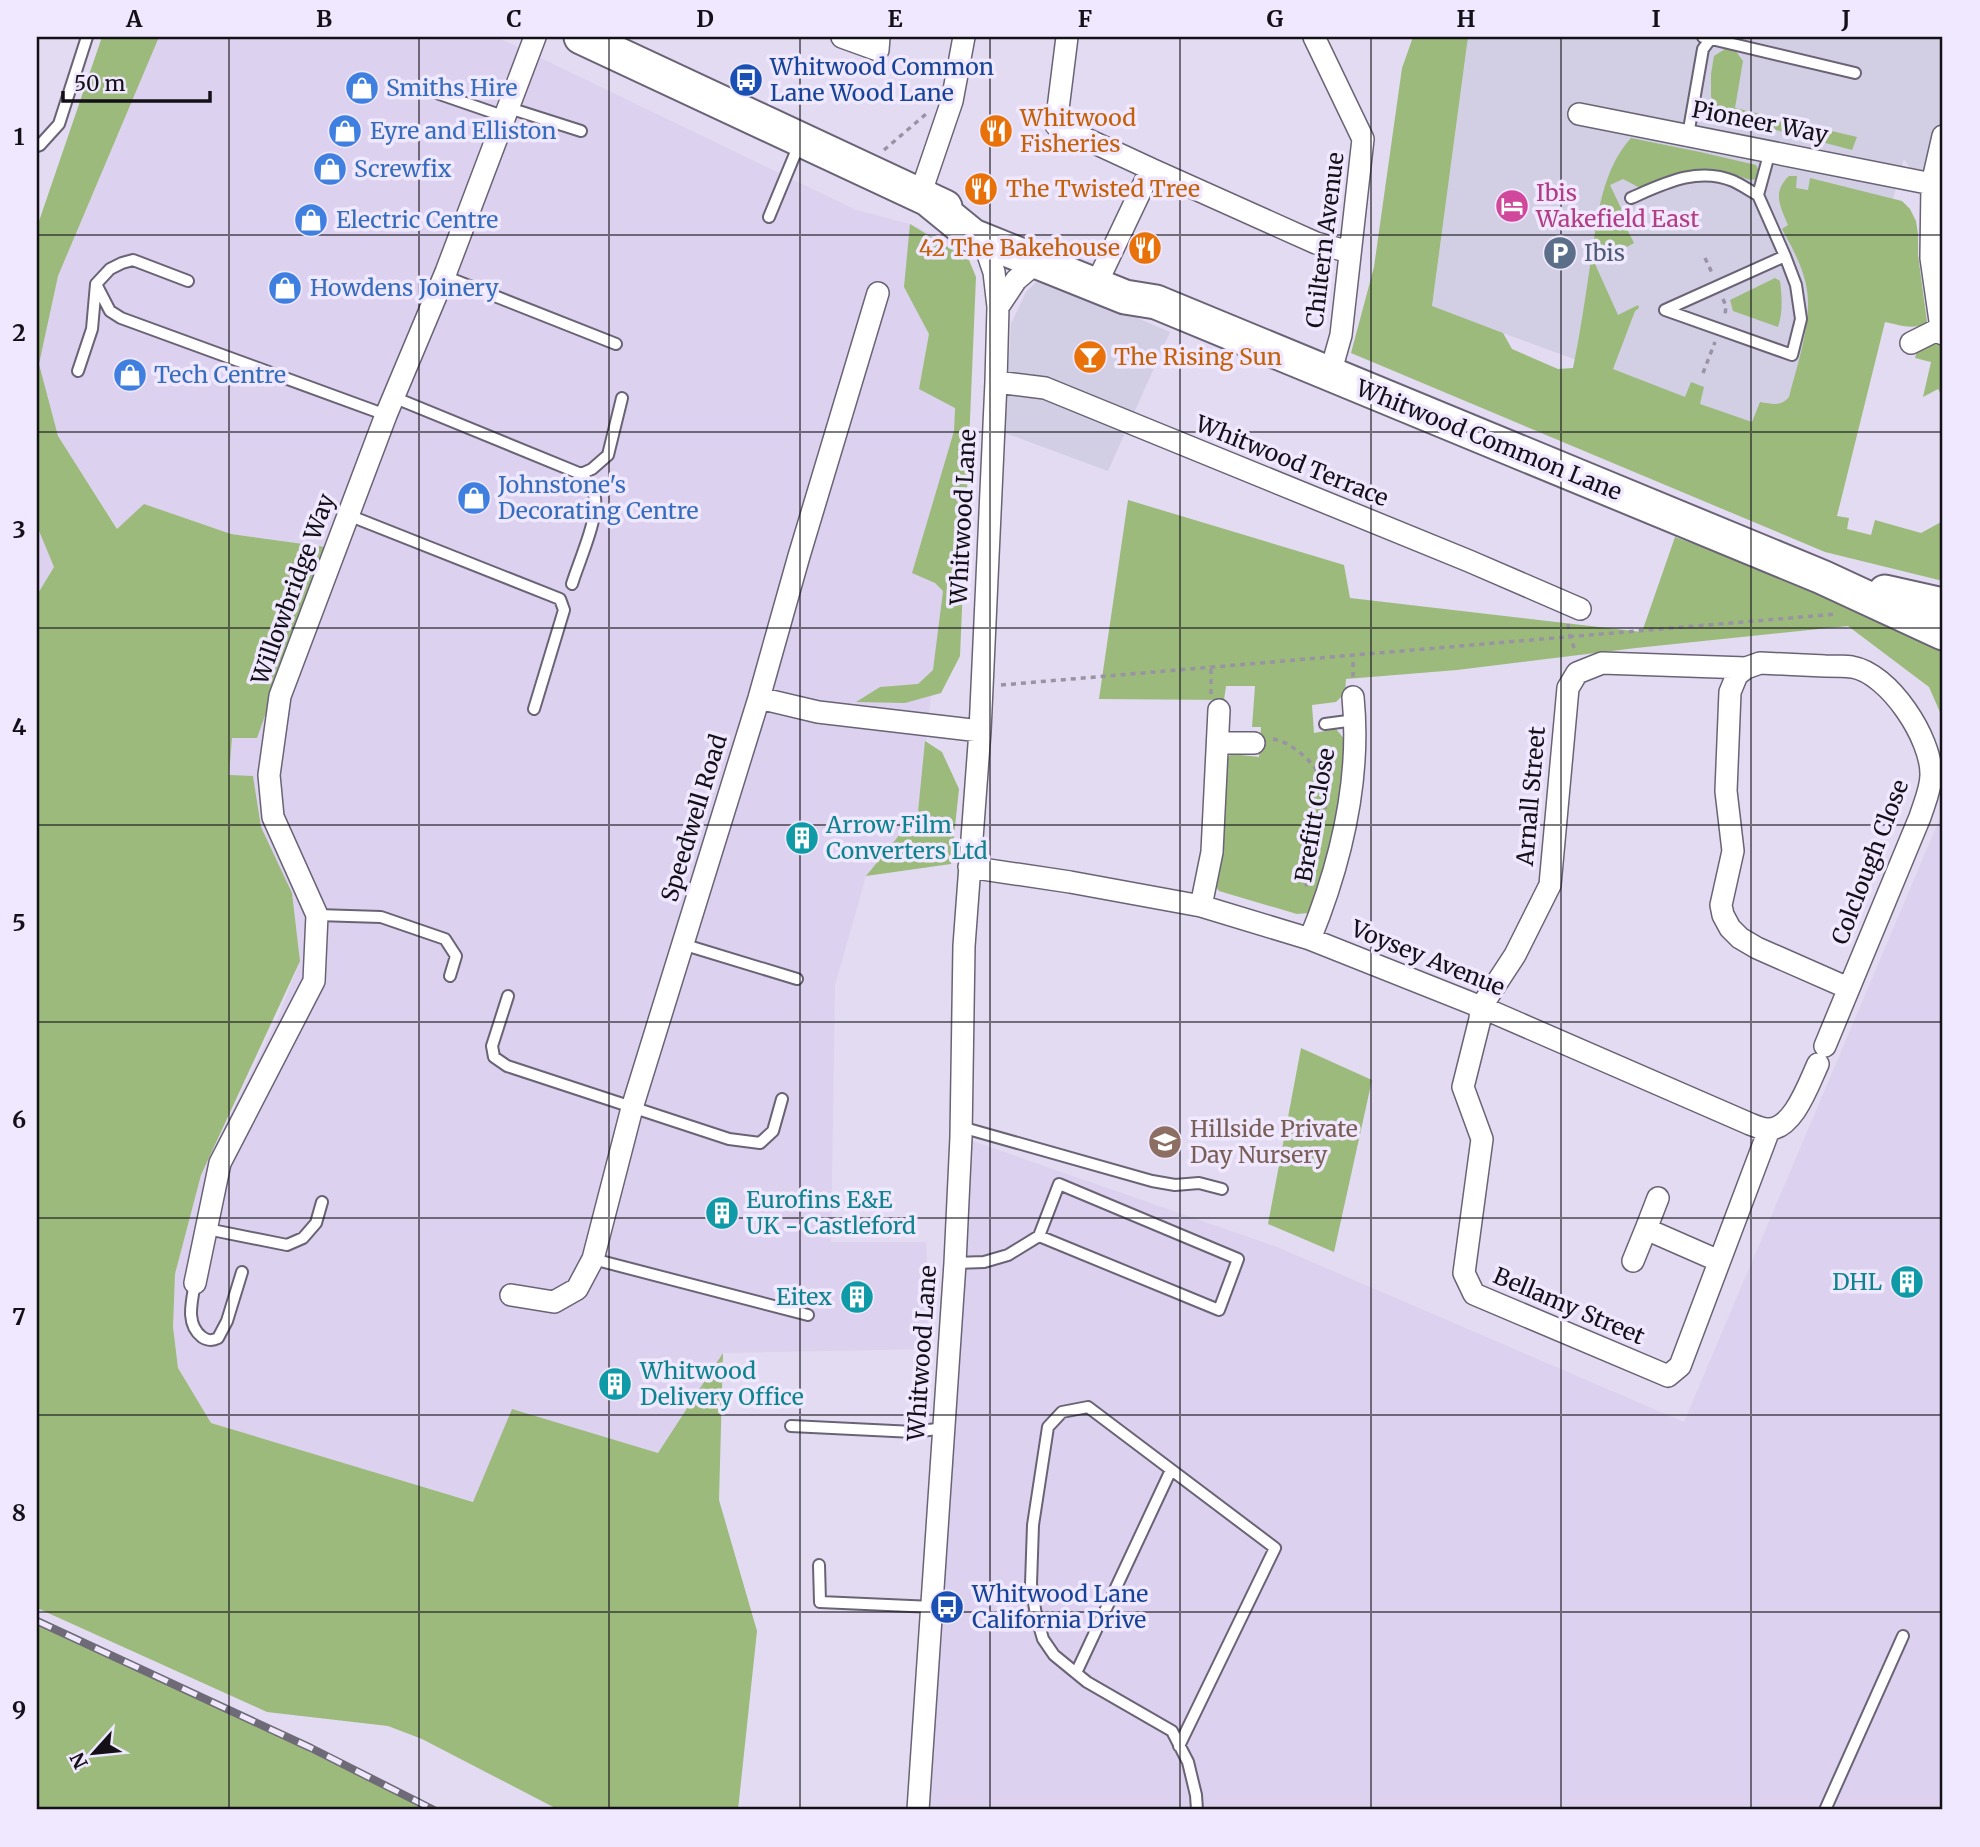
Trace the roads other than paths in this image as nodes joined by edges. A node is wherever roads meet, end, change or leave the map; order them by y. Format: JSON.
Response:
{"nodes":[{"id":1,"x":87,"y":37,"type":"edge"},
{"id":2,"x":535,"y":37,"type":"edge"},
{"id":3,"x":581,"y":37,"type":"edge"},
{"id":4,"x":842,"y":37,"type":"edge"},
{"id":5,"x":879,"y":37,"type":"edge"},
{"id":6,"x":964,"y":37,"type":"edge"},
{"id":7,"x":1067,"y":37,"type":"edge"},
{"id":8,"x":1314,"y":37,"type":"edge"},
{"id":9,"x":1709,"y":37,"type":"edge"},
{"id":10,"x":1855,"y":73,"type":"dead end"},
{"id":11,"x":422,"y":88,"type":"dead end"},
{"id":12,"x":507,"y":113,"type":"junction"},
{"id":13,"x":1579,"y":114,"type":"dead end"},
{"id":14,"x":581,"y":131,"type":"dead end"},
{"id":15,"x":1688,"y":135,"type":"junction"},
{"id":16,"x":1943,"y":136,"type":"edge"},
{"id":17,"x":801,"y":140,"type":"junction"},
{"id":18,"x":38,"y":146,"type":"edge"},
{"id":19,"x":1770,"y":150,"type":"junction"},
{"id":20,"x":37,"y":160,"type":"edge"},
{"id":21,"x":1151,"y":169,"type":"junction"},
{"id":22,"x":1932,"y":184,"type":"junction"},
{"id":23,"x":1758,"y":195,"type":"junction"},
{"id":24,"x":922,"y":196,"type":"junction"},
{"id":25,"x":1631,"y":198,"type":"dead end"},
{"id":26,"x":769,"y":217,"type":"dead end"},
{"id":27,"x":1350,"y":252,"type":"junction"},
{"id":28,"x":1007,"y":253,"type":"junction"},
{"id":29,"x":1785,"y":257,"type":"junction"},
{"id":30,"x":1102,"y":272,"type":"junction"},
{"id":31,"x":444,"y":276,"type":"junction"},
{"id":32,"x":188,"y":281,"type":"dead end"},
{"id":33,"x":96,"y":284,"type":"junction"},
{"id":34,"x":878,"y":293,"type":"dead end"},
{"id":35,"x":1156,"y":302,"type":"junction"},
{"id":36,"x":998,"y":307,"type":"junction"},
{"id":37,"x":1942,"y":331,"type":"edge"},
{"id":38,"x":1911,"y":343,"type":"dead end"},
{"id":39,"x":616,"y":344,"type":"dead end"},
{"id":40,"x":78,"y":371,"type":"dead end"},
{"id":41,"x":1330,"y":374,"type":"junction"},
{"id":42,"x":996,"y":382,"type":"junction"},
{"id":43,"x":622,"y":398,"type":"dead end"},
{"id":44,"x":390,"y":406,"type":"junction"},
{"id":45,"x":581,"y":474,"type":"junction"},
{"id":46,"x":348,"y":515,"type":"junction"},
{"id":47,"x":1822,"y":577,"type":"junction"},
{"id":48,"x":572,"y":584,"type":"dead end"},
{"id":49,"x":1943,"y":605,"type":"edge"},
{"id":50,"x":1570,"y":610,"type":"dead end"},
{"id":51,"x":1943,"y":633,"type":"edge"},
{"id":52,"x":1746,"y":668,"type":"junction"},
{"id":53,"x":1353,"y":697,"type":"dead end"},
{"id":54,"x":759,"y":698,"type":"junction"},
{"id":55,"x":1567,"y":698,"type":"joint"},
{"id":56,"x":534,"y":709,"type":"dead end"},
{"id":57,"x":1219,"y":710,"type":"dead end"},
{"id":58,"x":1355,"y":720,"type":"junction"},
{"id":59,"x":1325,"y":724,"type":"dead end"},
{"id":60,"x":980,"y":731,"type":"junction"},
{"id":61,"x":1218,"y":743,"type":"junction"},
{"id":62,"x":1254,"y":743,"type":"road end"},
{"id":63,"x":969,"y":867,"type":"junction"},
{"id":64,"x":1201,"y":906,"type":"junction"},
{"id":65,"x":317,"y":915,"type":"junction"},
{"id":66,"x":1310,"y":939,"type":"junction"},
{"id":67,"x":682,"y":944,"type":"junction"},
{"id":68,"x":450,"y":976,"type":"dead end"},
{"id":69,"x":797,"y":979,"type":"dead end"},
{"id":70,"x":1848,"y":988,"type":"junction"},
{"id":71,"x":508,"y":996,"type":"dead end"},
{"id":72,"x":1480,"y":1007,"type":"junction"},
{"id":73,"x":782,"y":1099,"type":"dead end"},
{"id":74,"x":632,"y":1108,"type":"junction"},
{"id":75,"x":961,"y":1127,"type":"junction"},
{"id":76,"x":1769,"y":1130,"type":"junction"},
{"id":77,"x":1222,"y":1189,"type":"dead end"},
{"id":78,"x":1658,"y":1198,"type":"dead end"},
{"id":79,"x":322,"y":1202,"type":"dead end"},
{"id":80,"x":207,"y":1229,"type":"junction"},
{"id":81,"x":1646,"y":1229,"type":"junction"},
{"id":82,"x":1039,"y":1236,"type":"junction"},
{"id":83,"x":593,"y":1259,"type":"junction"},
{"id":84,"x":1633,"y":1261,"type":"dead end"},
{"id":85,"x":1719,"y":1261,"type":"junction"},
{"id":86,"x":955,"y":1262,"type":"junction"},
{"id":87,"x":242,"y":1272,"type":"dead end"},
{"id":88,"x":195,"y":1283,"type":"joint"},
{"id":89,"x":511,"y":1295,"type":"dead end"},
{"id":90,"x":808,"y":1315,"type":"dead end"},
{"id":91,"x":791,"y":1426,"type":"dead end"},
{"id":92,"x":944,"y":1428,"type":"junction"},
{"id":93,"x":1171,"y":1470,"type":"junction"},
{"id":94,"x":819,"y":1565,"type":"dead end"},
{"id":95,"x":933,"y":1607,"type":"junction"},
{"id":96,"x":1903,"y":1636,"type":"dead end"},
{"id":97,"x":1076,"y":1673,"type":"junction"},
{"id":98,"x":1179,"y":1746,"type":"junction"},
{"id":99,"x":918,"y":1810,"type":"edge"},
{"id":100,"x":1197,"y":1810,"type":"edge"},
{"id":101,"x":1825,"y":1810,"type":"edge"}],
"edges":[{"from":1,"to":18,"type":"lane"},
{"from":2,"to":12,"type":"street","name":"Willowbridge Way"},
{"from":3,"to":17,"type":"main road","name":"Whitwood Common Lane"},
{"from":4,"to":5,"type":"street"},
{"from":6,"to":24,"type":"street"},
{"from":7,"to":21,"type":"street"},
{"from":8,"to":27,"type":"street","name":"Chiltern Avenue"},
{"from":9,"to":10,"type":"lane"},
{"from":9,"to":15,"type":"lane"},
{"from":11,"to":12,"type":"lane"},
{"from":12,"to":14,"type":"lane"},
{"from":12,"to":31,"type":"street","name":"Willowbridge Way"},
{"from":13,"to":15,"type":"street","name":"Pioneer Way"},
{"from":15,"to":19,"type":"street","name":"Pioneer Way"},
{"from":16,"to":22,"type":"street"},
{"from":17,"to":24,"type":"main road","name":"Whitwood Common Lane"},
{"from":17,"to":26,"type":"lane"},
{"from":18,"to":20,"type":"lane"},
{"from":19,"to":22,"type":"street","name":"Pioneer Way"},
{"from":19,"to":23,"type":"lane"},
{"from":21,"to":27,"type":"street"},
{"from":21,"to":30,"type":"street"},
{"from":22,"to":37,"type":"street"},
{"from":23,"to":25,"type":"lane"},
{"from":23,"to":29,"type":"lane"},
{"from":24,"to":28,"type":"main road","name":"Whitwood Common Lane"},
{"from":27,"to":41,"type":"street","name":"Chiltern Avenue"},
{"from":28,"to":30,"type":"main road","name":"Whitwood Common Lane"},
{"from":28,"to":35,"type":"main road","name":"Whitwood Common Lane"},
{"from":28,"to":36,"type":"street"},
{"from":28,"to":36,"type":"street","name":"Whitwood Lane"},
{"from":29,"to":29,"type":"lane"},
{"from":30,"to":35,"type":"main road","name":"Whitwood Common Lane"},
{"from":31,"to":39,"type":"lane"},
{"from":31,"to":44,"type":"street","name":"Willowbridge Way"},
{"from":32,"to":33,"type":"lane"},
{"from":33,"to":40,"type":"lane"},
{"from":33,"to":44,"type":"lane"},
{"from":34,"to":54,"type":"street","name":"Speedwell Road"},
{"from":35,"to":41,"type":"main road","name":"Whitwood Common Lane"},
{"from":36,"to":42,"type":"street","name":"Whitwood Lane"},
{"from":37,"to":38,"type":"street"},
{"from":41,"to":47,"type":"main road","name":"Whitwood Common Lane"},
{"from":42,"to":50,"type":"street","name":"Whitwood Terrace"},
{"from":42,"to":60,"type":"street","name":"Whitwood Lane"},
{"from":43,"to":45,"type":"lane"},
{"from":44,"to":45,"type":"lane"},
{"from":44,"to":46,"type":"street","name":"Willowbridge Way"},
{"from":45,"to":48,"type":"lane"},
{"from":46,"to":56,"type":"lane"},
{"from":46,"to":65,"type":"street","name":"Willowbridge Way"},
{"from":47,"to":49,"type":"main road","name":"Whitwood Common Lane"},
{"from":47,"to":51,"type":"main road","name":"Whitwood Common Lane"},
{"from":52,"to":55,"type":"street","name":"Colclough Close"},
{"from":52,"to":70,"type":"street"},
{"from":52,"to":70,"type":"street","name":"Colclough Close"},
{"from":53,"to":58,"type":"street","name":"Brefitt Close"},
{"from":54,"to":60,"type":"street"},
{"from":54,"to":67,"type":"street","name":"Speedwell Road"},
{"from":55,"to":72,"type":"street","name":"Arnall Street"},
{"from":57,"to":61,"type":"street"},
{"from":58,"to":59,"type":"lane"},
{"from":58,"to":66,"type":"street","name":"Brefitt Close"},
{"from":60,"to":63,"type":"street","name":"Whitwood Lane"},
{"from":61,"to":62,"type":"street"},
{"from":61,"to":64,"type":"street"},
{"from":63,"to":64,"type":"street","name":"Voysey Avenue"},
{"from":63,"to":75,"type":"street","name":"Whitwood Lane"},
{"from":64,"to":66,"type":"street","name":"Voysey Avenue"},
{"from":65,"to":68,"type":"lane"},
{"from":65,"to":80,"type":"street","name":"Willowbridge Way"},
{"from":66,"to":72,"type":"street","name":"Voysey Avenue"},
{"from":67,"to":69,"type":"lane"},
{"from":67,"to":74,"type":"street","name":"Speedwell Road"},
{"from":70,"to":76,"type":"street","name":"Colclough Close"},
{"from":71,"to":74,"type":"lane"},
{"from":72,"to":76,"type":"street","name":"Voysey Avenue"},
{"from":72,"to":85,"type":"street","name":"Bellamy Street"},
{"from":73,"to":74,"type":"lane"},
{"from":74,"to":83,"type":"street","name":"Speedwell Road"},
{"from":75,"to":77,"type":"lane"},
{"from":75,"to":86,"type":"street","name":"Whitwood Lane"},
{"from":76,"to":85,"type":"street","name":"Bellamy Street"},
{"from":78,"to":81,"type":"street"},
{"from":79,"to":80,"type":"lane"},
{"from":80,"to":88,"type":"street","name":"Willowbridge Way"},
{"from":81,"to":84,"type":"street"},
{"from":81,"to":85,"type":"street"},
{"from":82,"to":82,"type":"lane"},
{"from":82,"to":86,"type":"lane"},
{"from":83,"to":89,"type":"street","name":"Speedwell Road"},
{"from":83,"to":90,"type":"lane"},
{"from":86,"to":92,"type":"street","name":"Whitwood Lane"},
{"from":87,"to":88,"type":"lane"},
{"from":91,"to":92,"type":"lane"},
{"from":92,"to":95,"type":"street","name":"Whitwood Lane"},
{"from":93,"to":97,"type":"lane"},
{"from":93,"to":97,"type":"lane"},
{"from":93,"to":98,"type":"lane"},
{"from":94,"to":95,"type":"lane"},
{"from":95,"to":99,"type":"street","name":"Whitwood Lane"},
{"from":96,"to":101,"type":"lane"},
{"from":97,"to":98,"type":"lane"},
{"from":98,"to":100,"type":"lane"}]}
